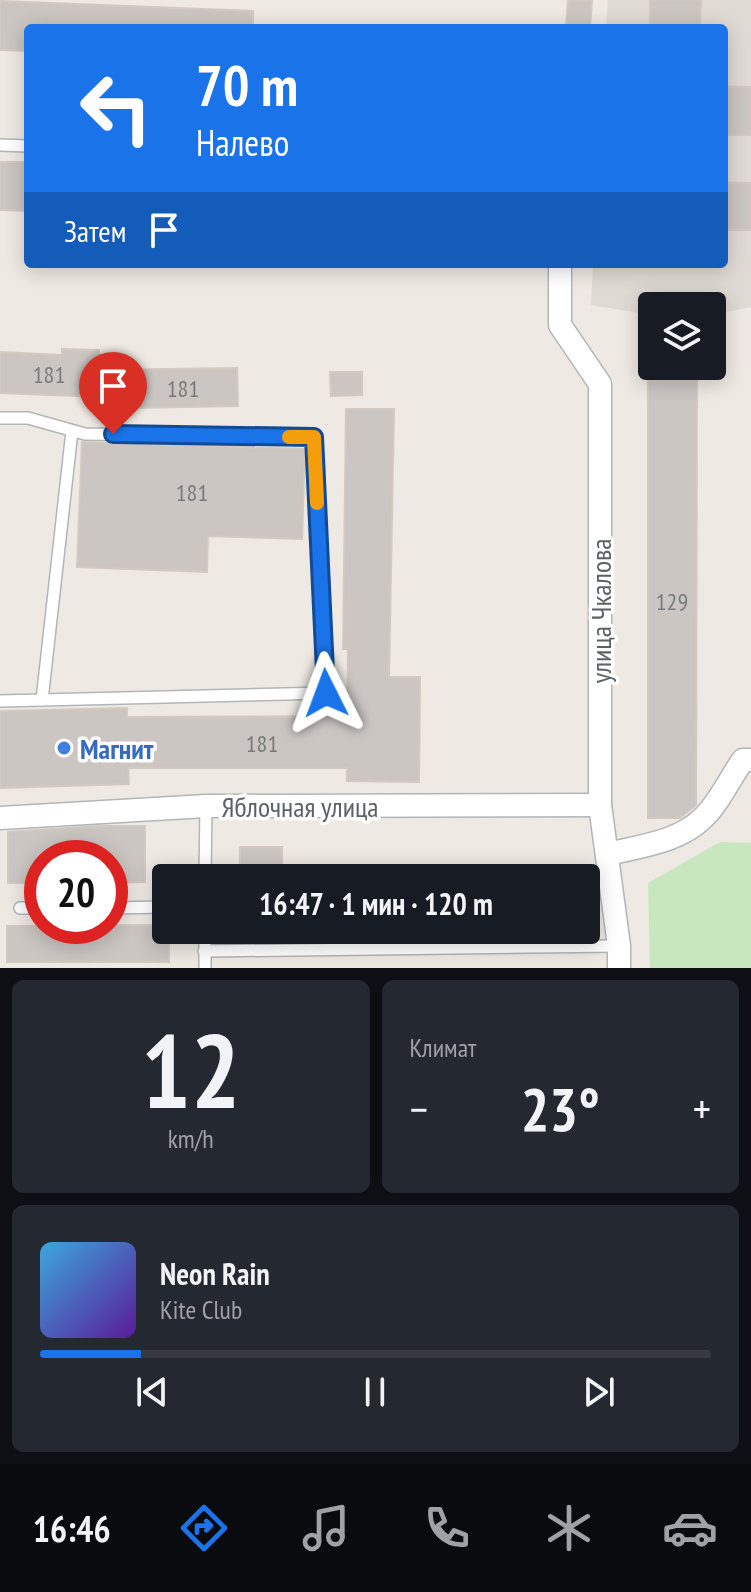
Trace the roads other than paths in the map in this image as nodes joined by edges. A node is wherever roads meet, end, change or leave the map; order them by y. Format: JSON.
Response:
{"nodes":[{"id":1,"x":0,"y":145,"type":"edge"},
{"id":2,"x":24,"y":146,"type":"edge"},
{"id":3,"x":560,"y":268,"type":"edge"},
{"id":4,"x":0,"y":418,"type":"edge"},
{"id":5,"x":72,"y":431,"type":"junction"},
{"id":6,"x":42,"y":700,"type":"junction"},
{"id":7,"x":0,"y":701,"type":"edge"},
{"id":8,"x":751,"y":760,"type":"edge"},
{"id":9,"x":600,"y":805,"type":"junction"},
{"id":10,"x":206,"y":806,"type":"junction"},
{"id":11,"x":0,"y":818,"type":"edge"},
{"id":12,"x":608,"y":854,"type":"junction"},
{"id":13,"x":205,"y":864,"type":"edge"},
{"id":14,"x":152,"y":907,"type":"edge"},
{"id":15,"x":20,"y":908,"type":"dead end"},
{"id":16,"x":24,"y":908,"type":"edge"},
{"id":17,"x":128,"y":908,"type":"edge"},
{"id":18,"x":204,"y":944,"type":"edge"},
{"id":19,"x":204,"y":951,"type":"junction"},
{"id":20,"x":619,"y":957,"type":"edge"},
{"id":21,"x":205,"y":968,"type":"edge"}],
"edges":[{"from":1,"to":2,"type":"lane"},
{"from":3,"to":9,"type":"street","name":"улица Чкалова"},
{"from":4,"to":5,"type":"lane"},
{"from":5,"to":6,"type":"lane"},
{"from":5,"to":6,"type":"lane"},
{"from":6,"to":7,"type":"lane"},
{"from":8,"to":12,"type":"street"},
{"from":9,"to":10,"type":"street","name":"Яблочная улица"},
{"from":9,"to":12,"type":"street","name":"улица Чкалова"},
{"from":10,"to":11,"type":"street","name":"Яблочная улица"},
{"from":10,"to":13,"type":"lane"},
{"from":12,"to":20,"type":"street","name":"улица Чкалова"},
{"from":14,"to":17,"type":"lane"},
{"from":15,"to":16,"type":"lane"},
{"from":18,"to":19,"type":"lane"},
{"from":19,"to":20,"type":"lane"},
{"from":19,"to":21,"type":"lane"}]}
